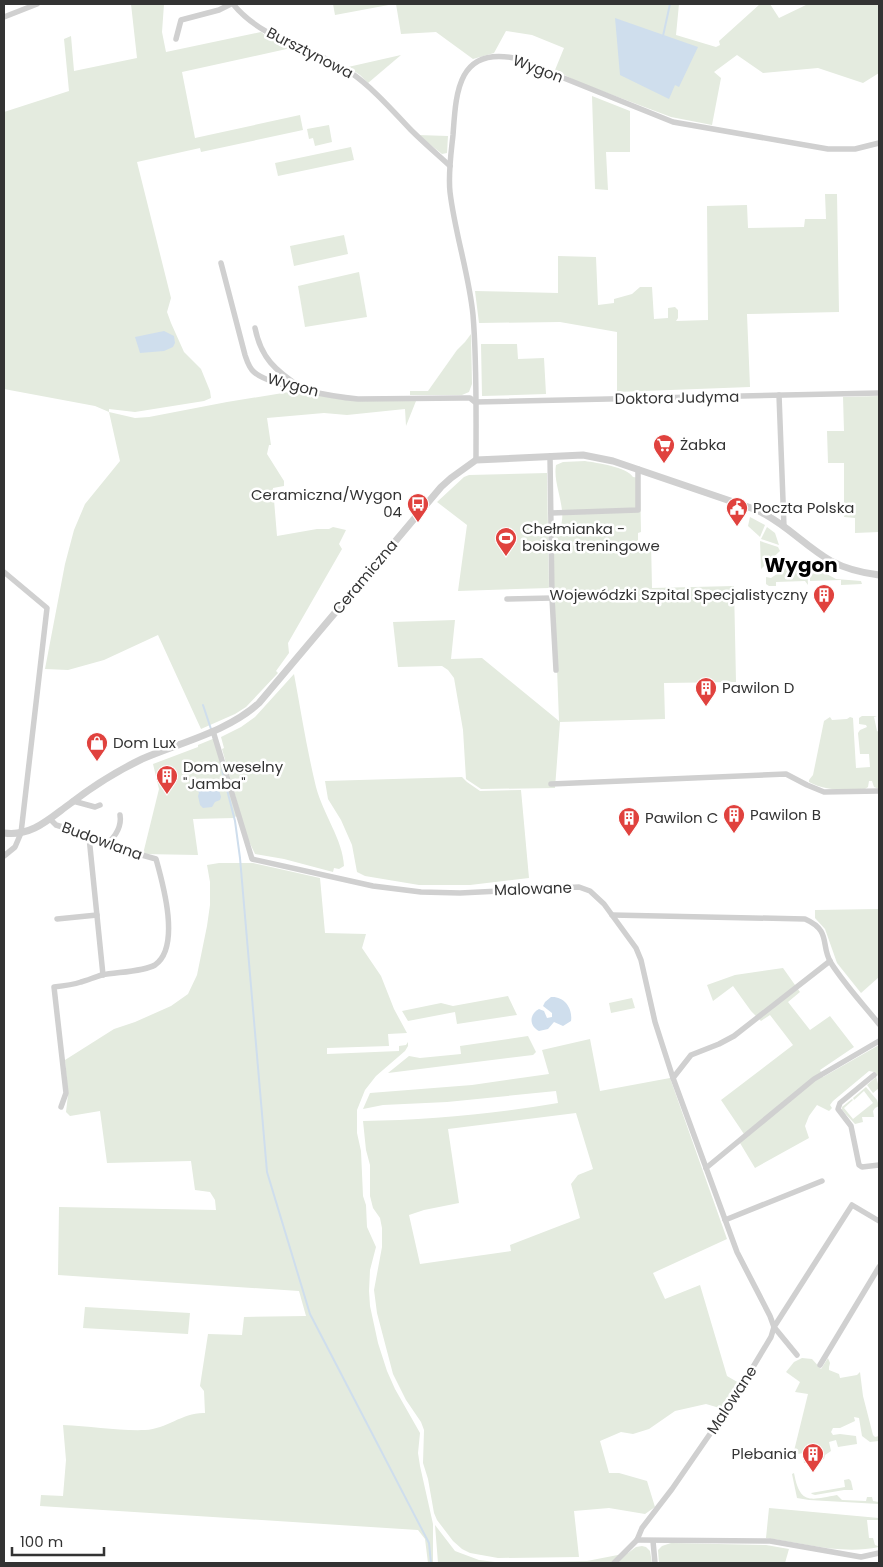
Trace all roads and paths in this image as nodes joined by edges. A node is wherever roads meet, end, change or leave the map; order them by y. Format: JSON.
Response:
{"nodes":[{"id":1,"x":37,"y":4,"type":"edge"},
{"id":2,"x":232,"y":4,"type":"edge"},
{"id":3,"x":4,"y":17,"type":"edge"},
{"id":4,"x":176,"y":39,"type":"dead end"},
{"id":5,"x":879,"y":142,"type":"edge"},
{"id":6,"x":450,"y":166,"type":"junction"},
{"id":7,"x":221,"y":263,"type":"dead end"},
{"id":8,"x":254,"y":328,"type":"dead end"},
{"id":9,"x":302,"y":389,"type":"junction"},
{"id":10,"x":879,"y":393,"type":"edge"},
{"id":11,"x":779,"y":395,"type":"junction"},
{"id":12,"x":475,"y":402,"type":"junction"},
{"id":13,"x":550,"y":456,"type":"junction"},
{"id":14,"x":476,"y":460,"type":"junction"},
{"id":15,"x":638,"y":470,"type":"junction"},
{"id":16,"x":551,"y":513,"type":"junction"},
{"id":17,"x":784,"y":527,"type":"junction"},
{"id":18,"x":4,"y":572,"type":"edge"},
{"id":19,"x":879,"y":575,"type":"edge"},
{"id":20,"x":552,"y":598,"type":"junction"},
{"id":21,"x":507,"y":599,"type":"dead end"},
{"id":22,"x":556,"y":670,"type":"dead end"},
{"id":23,"x":212,"y":731,"type":"junction"},
{"id":24,"x":550,"y":784,"type":"dead end"},
{"id":25,"x":879,"y":791,"type":"edge"},
{"id":26,"x":73,"y":801,"type":"junction"},
{"id":27,"x":100,"y":805,"type":"dead end"},
{"id":28,"x":120,"y":815,"type":"dead end"},
{"id":29,"x":50,"y":819,"type":"junction"},
{"id":30,"x":21,"y":833,"type":"junction"},
{"id":31,"x":4,"y":834,"type":"edge"},
{"id":32,"x":89,"y":837,"type":"junction"},
{"id":33,"x":106,"y":845,"type":"junction"},
{"id":34,"x":4,"y":856,"type":"edge"},
{"id":35,"x":96,"y":915,"type":"junction"},
{"id":36,"x":612,"y":915,"type":"junction"},
{"id":37,"x":57,"y":919,"type":"dead end"},
{"id":38,"x":830,"y":961,"type":"junction"},
{"id":39,"x":103,"y":975,"type":"junction"},
{"id":40,"x":879,"y":1024,"type":"edge"},
{"id":41,"x":879,"y":1041,"type":"edge"},
{"id":42,"x":874,"y":1076,"type":"dead end"},
{"id":43,"x":673,"y":1078,"type":"junction"},
{"id":44,"x":61,"y":1106,"type":"dead end"},
{"id":45,"x":879,"y":1165,"type":"edge"},
{"id":46,"x":706,"y":1168,"type":"junction"},
{"id":47,"x":822,"y":1181,"type":"dead end"},
{"id":48,"x":725,"y":1220,"type":"junction"},
{"id":49,"x":879,"y":1221,"type":"edge"},
{"id":50,"x":879,"y":1267,"type":"edge"},
{"id":51,"x":774,"y":1327,"type":"junction"},
{"id":52,"x":797,"y":1355,"type":"dead end"},
{"id":53,"x":820,"y":1365,"type":"dead end"},
{"id":54,"x":637,"y":1540,"type":"junction"},
{"id":55,"x":653,"y":1541,"type":"junction"},
{"id":56,"x":879,"y":1553,"type":"edge"},
{"id":57,"x":614,"y":1563,"type":"edge"},
{"id":58,"x":655,"y":1563,"type":"edge"}],
"edges":[{"from":1,"to":3,"type":"street"},
{"from":2,"to":4,"type":"street","name":"Bursztynowa"},
{"from":2,"to":6,"type":"street","name":"Bursztynowa"},
{"from":5,"to":6,"type":"street","name":"Wygon"},
{"from":6,"to":12,"type":"street","name":"Wygon"},
{"from":7,"to":9,"type":"street","name":"Wygon"},
{"from":8,"to":9,"type":"street"},
{"from":9,"to":12,"type":"street","name":"Wygon"},
{"from":10,"to":11,"type":"street","name":"Doktora Judyma"},
{"from":11,"to":12,"type":"street","name":"Doktora Judyma"},
{"from":11,"to":17,"type":"street"},
{"from":12,"to":14,"type":"street","name":"Wygon"},
{"from":13,"to":14,"type":"street"},
{"from":13,"to":15,"type":"street"},
{"from":13,"to":16,"type":"street"},
{"from":14,"to":23,"type":"street","name":"Ceramiczna"},
{"from":15,"to":16,"type":"street"},
{"from":15,"to":17,"type":"street"},
{"from":16,"to":20,"type":"street"},
{"from":17,"to":19,"type":"street"},
{"from":18,"to":30,"type":"street"},
{"from":20,"to":21,"type":"street"},
{"from":20,"to":22,"type":"street"},
{"from":23,"to":26,"type":"street","name":"Ceramiczna"},
{"from":23,"to":36,"type":"street","name":"Malowane"},
{"from":24,"to":25,"type":"street"},
{"from":26,"to":27,"type":"street"},
{"from":26,"to":29,"type":"street","name":"Ceramiczna"},
{"from":28,"to":33,"type":"street"},
{"from":29,"to":30,"type":"street","name":"Ceramiczna"},
{"from":29,"to":32,"type":"street","name":"Budowlana"},
{"from":30,"to":31,"type":"street","name":"Ceramiczna"},
{"from":30,"to":34,"type":"street"},
{"from":32,"to":33,"type":"street","name":"Budowlana"},
{"from":32,"to":35,"type":"street"},
{"from":33,"to":39,"type":"street","name":"Budowlana"},
{"from":35,"to":37,"type":"street"},
{"from":35,"to":39,"type":"street"},
{"from":36,"to":38,"type":"street"},
{"from":36,"to":43,"type":"street","name":"Malowane"},
{"from":38,"to":40,"type":"street"},
{"from":38,"to":43,"type":"street"},
{"from":39,"to":44,"type":"street"},
{"from":41,"to":46,"type":"street"},
{"from":42,"to":45,"type":"street"},
{"from":43,"to":46,"type":"street","name":"Malowane"},
{"from":46,"to":48,"type":"street","name":"Malowane"},
{"from":47,"to":48,"type":"street"},
{"from":48,"to":51,"type":"street","name":"Malowane"},
{"from":49,"to":51,"type":"street"},
{"from":50,"to":53,"type":"street"},
{"from":51,"to":52,"type":"street"},
{"from":51,"to":54,"type":"street","name":"Malowane"},
{"from":54,"to":55,"type":"street"},
{"from":54,"to":57,"type":"street","name":"Malowane"},
{"from":55,"to":56,"type":"street"},
{"from":55,"to":58,"type":"street"}]}
